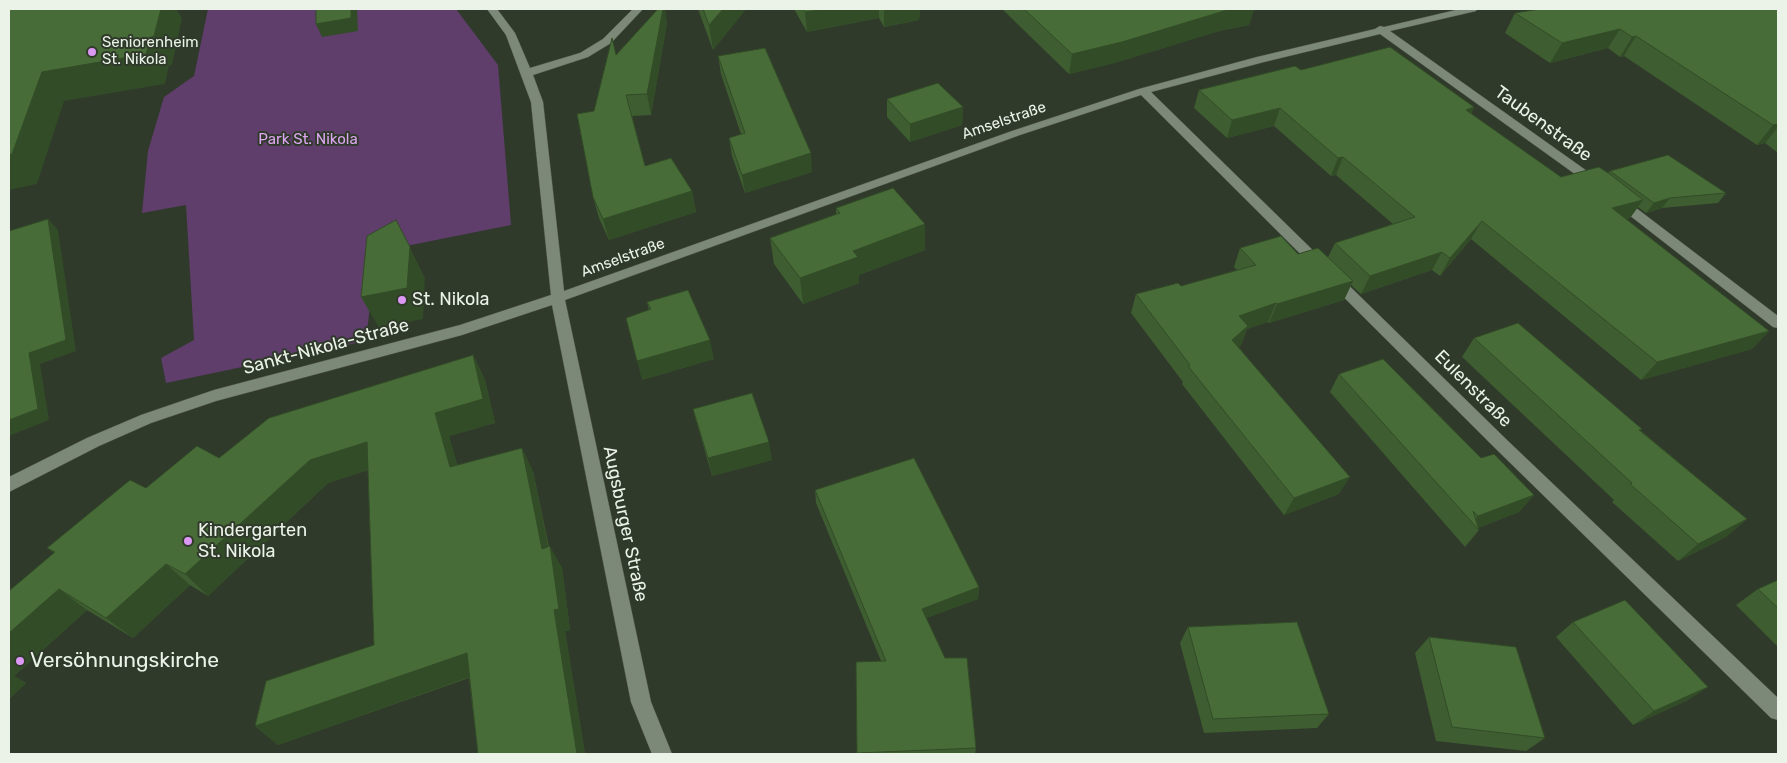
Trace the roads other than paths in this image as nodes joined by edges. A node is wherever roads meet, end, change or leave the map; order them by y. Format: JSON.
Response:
{"nodes":[{"id":1,"x":492,"y":9,"type":"edge"},
{"id":2,"x":638,"y":9,"type":"edge"},
{"id":3,"x":1472,"y":9,"type":"edge"},
{"id":4,"x":1380,"y":29,"type":"junction"},
{"id":5,"x":527,"y":73,"type":"junction"},
{"id":6,"x":1142,"y":92,"type":"junction"},
{"id":7,"x":558,"y":298,"type":"junction"},
{"id":8,"x":1778,"y":323,"type":"edge"},
{"id":9,"x":9,"y":486,"type":"edge"},
{"id":10,"x":1778,"y":711,"type":"edge"},
{"id":11,"x":662,"y":754,"type":"edge"}],
"edges":[{"from":1,"to":5,"type":"street"},
{"from":2,"to":5,"type":"street"},
{"from":3,"to":4,"type":"street","name":"Amselstraße"},
{"from":4,"to":6,"type":"street","name":"Amselstraße"},
{"from":4,"to":8,"type":"street","name":"Taubenstraße"},
{"from":5,"to":7,"type":"street"},
{"from":6,"to":7,"type":"street","name":"Amselstraße"},
{"from":6,"to":10,"type":"street","name":"Eulenstraße"},
{"from":7,"to":9,"type":"street","name":"Sankt-Nikola-Straße"},
{"from":7,"to":11,"type":"street","name":"Augsburger Straße"}]}
